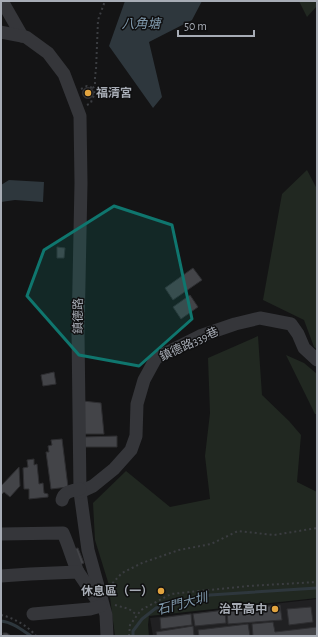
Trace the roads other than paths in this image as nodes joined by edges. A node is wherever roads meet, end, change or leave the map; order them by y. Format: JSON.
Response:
{"nodes":[{"id":1,"x":2,"y":1,"type":"edge"},
{"id":2,"x":1,"y":32,"type":"edge"},
{"id":3,"x":22,"y":36,"type":"junction"},
{"id":4,"x":317,"y":360,"type":"edge"},
{"id":5,"x":80,"y":490,"type":"junction"},
{"id":6,"x":62,"y":500,"type":"dead end"},
{"id":7,"x":1,"y":534,"type":"edge"},
{"id":8,"x":78,"y":572,"type":"junction"},
{"id":9,"x":1,"y":576,"type":"edge"},
{"id":10,"x":102,"y":605,"type":"junction"},
{"id":11,"x":33,"y":614,"type":"dead end"},
{"id":12,"x":107,"y":636,"type":"edge"}],
"edges":[{"from":1,"to":3,"type":"street"},
{"from":2,"to":3,"type":"street","name":"鎮德路"},
{"from":3,"to":5,"type":"street","name":"鎮德路"},
{"from":4,"to":5,"type":"street","name":"鎮德路339巷"},
{"from":5,"to":6,"type":"street"},
{"from":5,"to":10,"type":"street","name":"鎮德路"},
{"from":7,"to":8,"type":"street"},
{"from":8,"to":9,"type":"street"},
{"from":8,"to":10,"type":"street"},
{"from":10,"to":11,"type":"street"},
{"from":10,"to":12,"type":"street","name":"鎮德路"}]}
